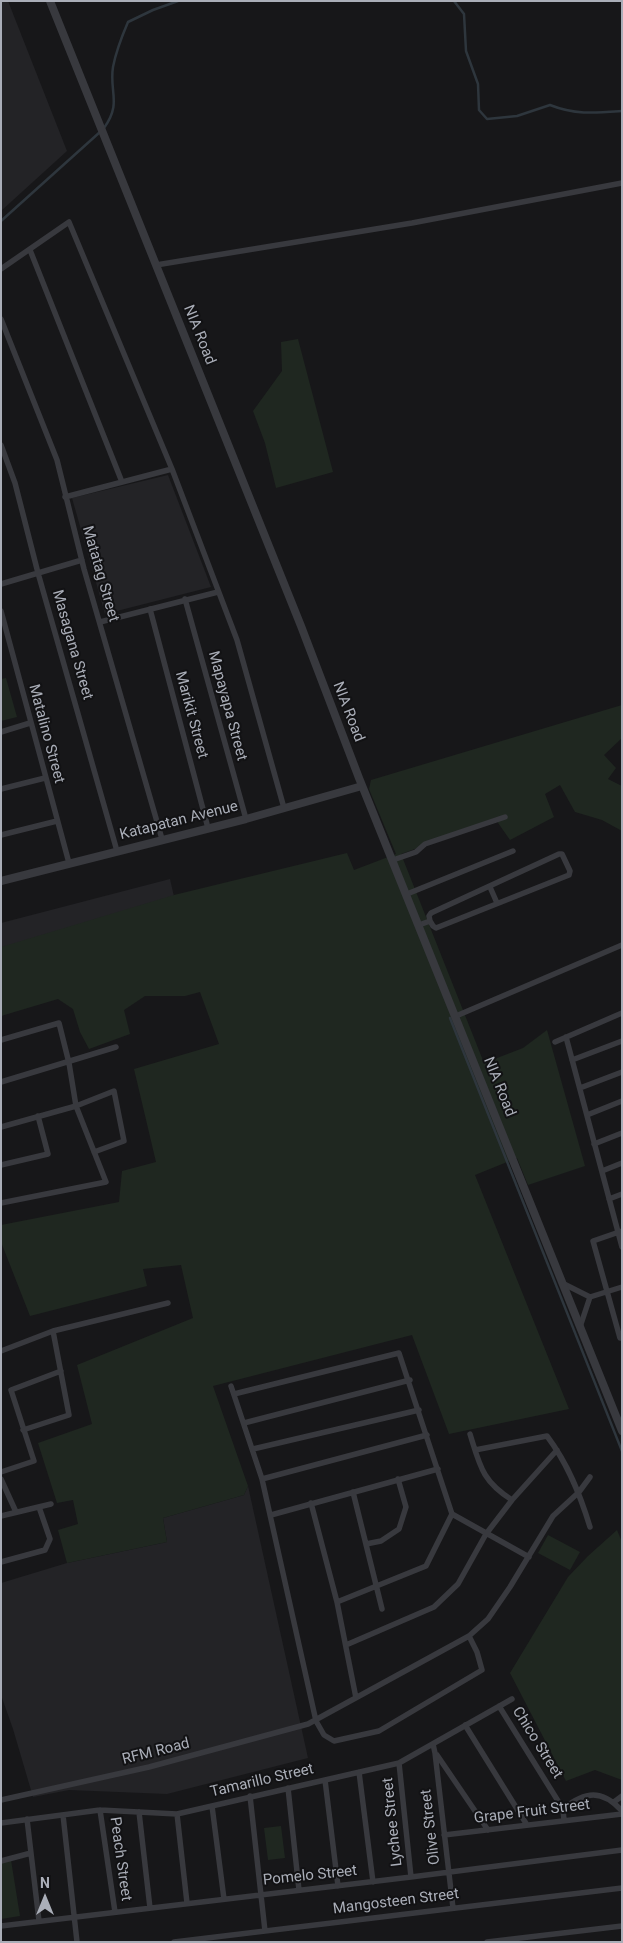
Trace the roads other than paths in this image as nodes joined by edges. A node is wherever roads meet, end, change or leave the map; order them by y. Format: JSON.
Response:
{"nodes":[{"id":1,"x":50,"y":1,"type":"edge"},
{"id":2,"x":622,"y":183,"type":"edge"},
{"id":3,"x":30,"y":250,"type":"junction"},
{"id":4,"x":156,"y":265,"type":"junction"},
{"id":5,"x":1,"y":269,"type":"edge"},
{"id":6,"x":1,"y":319,"type":"edge"},
{"id":7,"x":1,"y":445,"type":"edge"},
{"id":8,"x":172,"y":470,"type":"junction"},
{"id":9,"x":122,"y":482,"type":"junction"},
{"id":10,"x":65,"y":497,"type":"junction"},
{"id":11,"x":82,"y":560,"type":"junction"},
{"id":12,"x":38,"y":573,"type":"junction"},
{"id":13,"x":1,"y":584,"type":"edge"},
{"id":14,"x":218,"y":592,"type":"junction"},
{"id":15,"x":185,"y":599,"type":"junction"},
{"id":16,"x":150,"y":609,"type":"junction"},
{"id":17,"x":1,"y":611,"type":"edge"},
{"id":18,"x":100,"y":622,"type":"junction"},
{"id":19,"x":30,"y":723,"type":"junction"},
{"id":20,"x":1,"y":732,"type":"edge"},
{"id":21,"x":45,"y":778,"type":"junction"},
{"id":22,"x":362,"y":786,"type":"junction"},
{"id":23,"x":1,"y":789,"type":"edge"},
{"id":24,"x":284,"y":808,"type":"junction"},
{"id":25,"x":505,"y":817,"type":"dead end"},
{"id":26,"x":246,"y":819,"type":"junction"},
{"id":27,"x":56,"y":822,"type":"junction"},
{"id":28,"x":208,"y":828,"type":"junction"},
{"id":29,"x":1,"y":835,"type":"edge"},
{"id":30,"x":162,"y":839,"type":"junction"},
{"id":31,"x":116,"y":851,"type":"junction"},
{"id":32,"x":513,"y":851,"type":"dead end"},
{"id":33,"x":393,"y":860,"type":"junction"},
{"id":34,"x":69,"y":863,"type":"junction"},
{"id":35,"x":1,"y":881,"type":"edge"},
{"id":36,"x":490,"y":887,"type":"junction"},
{"id":37,"x":407,"y":894,"type":"junction"},
{"id":38,"x":497,"y":903,"type":"junction"},
{"id":39,"x":430,"y":921,"type":"junction"},
{"id":40,"x":419,"y":925,"type":"junction"},
{"id":41,"x":622,"y":945,"type":"edge"},
{"id":42,"x":622,"y":1013,"type":"edge"},
{"id":43,"x":456,"y":1016,"type":"junction"},
{"id":44,"x":566,"y":1037,"type":"junction"},
{"id":45,"x":1,"y":1040,"type":"edge"},
{"id":46,"x":622,"y":1041,"type":"edge"},
{"id":47,"x":555,"y":1042,"type":"dead end"},
{"id":48,"x":116,"y":1047,"type":"dead end"},
{"id":49,"x":572,"y":1060,"type":"junction"},
{"id":50,"x":69,"y":1063,"type":"junction"},
{"id":51,"x":622,"y":1072,"type":"edge"},
{"id":52,"x":1,"y":1082,"type":"edge"},
{"id":53,"x":580,"y":1088,"type":"junction"},
{"id":54,"x":622,"y":1101,"type":"edge"},
{"id":55,"x":76,"y":1106,"type":"junction"},
{"id":56,"x":587,"y":1115,"type":"junction"},
{"id":57,"x":38,"y":1116,"type":"junction"},
{"id":58,"x":1,"y":1126,"type":"edge"},
{"id":59,"x":622,"y":1133,"type":"edge"},
{"id":60,"x":594,"y":1144,"type":"junction"},
{"id":61,"x":94,"y":1152,"type":"junction"},
{"id":62,"x":622,"y":1163,"type":"edge"},
{"id":63,"x":1,"y":1165,"type":"edge"},
{"id":64,"x":602,"y":1171,"type":"junction"},
{"id":65,"x":622,"y":1194,"type":"edge"},
{"id":66,"x":609,"y":1199,"type":"junction"},
{"id":67,"x":1,"y":1203,"type":"edge"},
{"id":68,"x":620,"y":1232,"type":"edge"},
{"id":69,"x":622,"y":1247,"type":"edge"},
{"id":70,"x":562,"y":1283,"type":"junction"},
{"id":71,"x":622,"y":1286,"type":"edge"},
{"id":72,"x":607,"y":1291,"type":"junction"},
{"id":73,"x":590,"y":1297,"type":"junction"},
{"id":74,"x":168,"y":1303,"type":"dead end"},
{"id":75,"x":580,"y":1327,"type":"junction"},
{"id":76,"x":53,"y":1331,"type":"junction"},
{"id":77,"x":622,"y":1338,"type":"edge"},
{"id":78,"x":1,"y":1351,"type":"edge"},
{"id":79,"x":61,"y":1371,"type":"junction"},
{"id":80,"x":410,"y":1380,"type":"junction"},
{"id":81,"x":231,"y":1386,"type":"dead end"},
{"id":82,"x":234,"y":1394,"type":"junction"},
{"id":83,"x":419,"y":1410,"type":"junction"},
{"id":84,"x":244,"y":1423,"type":"junction"},
{"id":85,"x":23,"y":1430,"type":"junction"},
{"id":86,"x":622,"y":1431,"type":"edge"},
{"id":87,"x":470,"y":1434,"type":"dead end"},
{"id":88,"x":427,"y":1435,"type":"junction"},
{"id":89,"x":253,"y":1449,"type":"junction"},
{"id":90,"x":475,"y":1450,"type":"junction"},
{"id":91,"x":558,"y":1450,"type":"junction"},
{"id":92,"x":438,"y":1469,"type":"junction"},
{"id":93,"x":1,"y":1472,"type":"edge"},
{"id":94,"x":590,"y":1476,"type":"dead end"},
{"id":95,"x":1,"y":1479,"type":"edge"},
{"id":96,"x":262,"y":1479,"type":"junction"},
{"id":97,"x":398,"y":1479,"type":"junction"},
{"id":98,"x":353,"y":1492,"type":"junction"},
{"id":99,"x":580,"y":1492,"type":"junction"},
{"id":100,"x":512,"y":1500,"type":"junction"},
{"id":101,"x":51,"y":1504,"type":"dead end"},
{"id":102,"x":310,"y":1504,"type":"junction"},
{"id":103,"x":39,"y":1507,"type":"junction"},
{"id":104,"x":16,"y":1512,"type":"junction"},
{"id":105,"x":452,"y":1514,"type":"junction"},
{"id":106,"x":271,"y":1515,"type":"junction"},
{"id":107,"x":1,"y":1516,"type":"edge"},
{"id":108,"x":590,"y":1527,"type":"dead end"},
{"id":109,"x":486,"y":1534,"type":"junction"},
{"id":110,"x":366,"y":1544,"type":"junction"},
{"id":111,"x":528,"y":1557,"type":"junction"},
{"id":112,"x":1,"y":1562,"type":"edge"},
{"id":113,"x":375,"y":1588,"type":"junction"},
{"id":114,"x":337,"y":1602,"type":"junction"},
{"id":115,"x":382,"y":1608,"type":"dead end"},
{"id":116,"x":469,"y":1636,"type":"junction"},
{"id":117,"x":346,"y":1645,"type":"junction"},
{"id":118,"x":356,"y":1698,"type":"junction"},
{"id":119,"x":512,"y":1699,"type":"dead end"},
{"id":120,"x":499,"y":1706,"type":"junction"},
{"id":121,"x":316,"y":1721,"type":"junction"},
{"id":122,"x":465,"y":1725,"type":"junction"},
{"id":123,"x":433,"y":1744,"type":"junction"},
{"id":124,"x":435,"y":1753,"type":"junction"},
{"id":125,"x":399,"y":1763,"type":"junction"},
{"id":126,"x":359,"y":1772,"type":"junction"},
{"id":127,"x":325,"y":1780,"type":"junction"},
{"id":128,"x":288,"y":1788,"type":"junction"},
{"id":129,"x":250,"y":1796,"type":"junction"},
{"id":130,"x":622,"y":1796,"type":"edge"},
{"id":131,"x":1,"y":1800,"type":"edge"},
{"id":132,"x":614,"y":1802,"type":"junction"},
{"id":133,"x":212,"y":1806,"type":"junction"},
{"id":134,"x":562,"y":1809,"type":"junction"},
{"id":135,"x":100,"y":1810,"type":"junction"},
{"id":136,"x":139,"y":1812,"type":"junction"},
{"id":137,"x":622,"y":1813,"type":"edge"},
{"id":138,"x":177,"y":1814,"type":"junction"},
{"id":139,"x":63,"y":1815,"type":"junction"},
{"id":140,"x":27,"y":1819,"type":"junction"},
{"id":141,"x":564,"y":1821,"type":"junction"},
{"id":142,"x":1,"y":1823,"type":"edge"},
{"id":143,"x":527,"y":1825,"type":"junction"},
{"id":144,"x":488,"y":1830,"type":"junction"},
{"id":145,"x":444,"y":1834,"type":"junction"},
{"id":146,"x":622,"y":1850,"type":"edge"},
{"id":147,"x":31,"y":1853,"type":"junction"},
{"id":148,"x":1,"y":1861,"type":"edge"},
{"id":149,"x":449,"y":1872,"type":"junction"},
{"id":150,"x":411,"y":1877,"type":"junction"},
{"id":151,"x":373,"y":1882,"type":"junction"},
{"id":152,"x":338,"y":1886,"type":"junction"},
{"id":153,"x":622,"y":1888,"type":"edge"},
{"id":154,"x":299,"y":1890,"type":"junction"},
{"id":155,"x":261,"y":1894,"type":"junction"},
{"id":156,"x":224,"y":1899,"type":"junction"},
{"id":157,"x":188,"y":1903,"type":"junction"},
{"id":158,"x":150,"y":1908,"type":"junction"},
{"id":159,"x":453,"y":1908,"type":"junction"},
{"id":160,"x":114,"y":1912,"type":"junction"},
{"id":161,"x":74,"y":1917,"type":"junction"},
{"id":162,"x":39,"y":1921,"type":"junction"},
{"id":163,"x":1,"y":1926,"type":"edge"},
{"id":164,"x":622,"y":1926,"type":"edge"},
{"id":165,"x":266,"y":1931,"type":"junction"},
{"id":166,"x":77,"y":1942,"type":"edge"},
{"id":167,"x":174,"y":1942,"type":"edge"},
{"id":168,"x":487,"y":1942,"type":"edge"}],
"edges":[{"from":1,"to":4,"type":"street","name":"NIA Road"},
{"from":2,"to":4,"type":"street"},
{"from":3,"to":5,"type":"street"},
{"from":3,"to":8,"type":"street"},
{"from":3,"to":9,"type":"street"},
{"from":4,"to":22,"type":"street","name":"NIA Road"},
{"from":6,"to":10,"type":"street","name":"Matatag Street"},
{"from":7,"to":12,"type":"street","name":"Masagana Street"},
{"from":8,"to":9,"type":"street"},
{"from":8,"to":14,"type":"street"},
{"from":9,"to":10,"type":"street"},
{"from":10,"to":11,"type":"street","name":"Matatag Street"},
{"from":11,"to":12,"type":"street"},
{"from":11,"to":18,"type":"street","name":"Matatag Street"},
{"from":12,"to":13,"type":"street"},
{"from":12,"to":31,"type":"street","name":"Masagana Street"},
{"from":14,"to":15,"type":"street"},
{"from":14,"to":24,"type":"street"},
{"from":15,"to":16,"type":"street"},
{"from":15,"to":26,"type":"street","name":"Mapayapa Street"},
{"from":16,"to":18,"type":"street"},
{"from":16,"to":28,"type":"street","name":"Marikit Street"},
{"from":17,"to":19,"type":"street","name":"Matalino Street"},
{"from":18,"to":30,"type":"street","name":"Matatag Street"},
{"from":19,"to":20,"type":"street"},
{"from":19,"to":21,"type":"street","name":"Matalino Street"},
{"from":21,"to":23,"type":"street"},
{"from":21,"to":27,"type":"street","name":"Matalino Street"},
{"from":22,"to":24,"type":"street","name":"Katapatan Avenue"},
{"from":22,"to":33,"type":"street","name":"NIA Road"},
{"from":24,"to":26,"type":"street","name":"Katapatan Avenue"},
{"from":25,"to":33,"type":"street"},
{"from":26,"to":28,"type":"street","name":"Katapatan Avenue"},
{"from":27,"to":29,"type":"street"},
{"from":27,"to":34,"type":"street","name":"Matalino Street"},
{"from":28,"to":30,"type":"street","name":"Katapatan Avenue"},
{"from":30,"to":31,"type":"street","name":"Katapatan Avenue"},
{"from":31,"to":34,"type":"street","name":"Katapatan Avenue"},
{"from":32,"to":37,"type":"street"},
{"from":33,"to":37,"type":"street","name":"NIA Road"},
{"from":34,"to":35,"type":"street","name":"Katapatan Avenue"},
{"from":36,"to":38,"type":"street"},
{"from":36,"to":38,"type":"street"},
{"from":36,"to":39,"type":"street"},
{"from":37,"to":40,"type":"street","name":"NIA Road"},
{"from":38,"to":39,"type":"street"},
{"from":39,"to":40,"type":"street"},
{"from":40,"to":43,"type":"street","name":"NIA Road"},
{"from":41,"to":43,"type":"street"},
{"from":42,"to":44,"type":"street"},
{"from":43,"to":70,"type":"street","name":"NIA Road"},
{"from":44,"to":47,"type":"street"},
{"from":44,"to":49,"type":"street"},
{"from":45,"to":50,"type":"street"},
{"from":46,"to":49,"type":"street"},
{"from":48,"to":50,"type":"street"},
{"from":49,"to":53,"type":"street"},
{"from":50,"to":52,"type":"street"},
{"from":50,"to":55,"type":"street"},
{"from":51,"to":53,"type":"street"},
{"from":53,"to":56,"type":"street"},
{"from":54,"to":56,"type":"street"},
{"from":55,"to":57,"type":"street"},
{"from":55,"to":61,"type":"street"},
{"from":55,"to":61,"type":"street"},
{"from":56,"to":60,"type":"street"},
{"from":57,"to":58,"type":"street"},
{"from":57,"to":63,"type":"street"},
{"from":59,"to":60,"type":"street"},
{"from":60,"to":64,"type":"street"},
{"from":61,"to":67,"type":"street"},
{"from":62,"to":64,"type":"street"},
{"from":64,"to":66,"type":"street"},
{"from":65,"to":66,"type":"street"},
{"from":66,"to":68,"type":"street"},
{"from":68,"to":69,"type":"street"},
{"from":68,"to":72,"type":"street"},
{"from":70,"to":73,"type":"street"},
{"from":70,"to":75,"type":"street","name":"NIA Road"},
{"from":71,"to":72,"type":"street"},
{"from":72,"to":73,"type":"street"},
{"from":72,"to":77,"type":"street"},
{"from":73,"to":75,"type":"street"},
{"from":74,"to":76,"type":"street"},
{"from":75,"to":86,"type":"street","name":"NIA Road"},
{"from":76,"to":78,"type":"street"},
{"from":76,"to":79,"type":"street"},
{"from":79,"to":85,"type":"street"},
{"from":79,"to":85,"type":"street"},
{"from":80,"to":82,"type":"street"},
{"from":80,"to":83,"type":"street"},
{"from":80,"to":84,"type":"street"},
{"from":81,"to":82,"type":"street"},
{"from":82,"to":84,"type":"street"},
{"from":83,"to":88,"type":"street"},
{"from":83,"to":89,"type":"street"},
{"from":84,"to":89,"type":"street"},
{"from":85,"to":93,"type":"street"},
{"from":87,"to":90,"type":"street"},
{"from":88,"to":92,"type":"street"},
{"from":88,"to":96,"type":"street"},
{"from":89,"to":96,"type":"street"},
{"from":90,"to":91,"type":"street"},
{"from":90,"to":100,"type":"street"},
{"from":91,"to":99,"type":"street"},
{"from":91,"to":100,"type":"street"},
{"from":92,"to":97,"type":"street"},
{"from":92,"to":105,"type":"street"},
{"from":94,"to":99,"type":"street","name":"RFM Road"},
{"from":95,"to":104,"type":"street"},
{"from":96,"to":106,"type":"street"},
{"from":97,"to":98,"type":"street"},
{"from":97,"to":110,"type":"street"},
{"from":98,"to":102,"type":"street"},
{"from":98,"to":110,"type":"street"},
{"from":99,"to":108,"type":"street"},
{"from":99,"to":111,"type":"street","name":"RFM Road"},
{"from":100,"to":109,"type":"street"},
{"from":101,"to":103,"type":"street"},
{"from":102,"to":106,"type":"street"},
{"from":102,"to":114,"type":"street"},
{"from":103,"to":104,"type":"street"},
{"from":103,"to":112,"type":"street"},
{"from":104,"to":107,"type":"street"},
{"from":105,"to":109,"type":"street"},
{"from":105,"to":113,"type":"street"},
{"from":106,"to":121,"type":"street"},
{"from":109,"to":111,"type":"street"},
{"from":109,"to":117,"type":"street"},
{"from":110,"to":113,"type":"street"},
{"from":111,"to":116,"type":"street","name":"RFM Road"},
{"from":113,"to":114,"type":"street"},
{"from":113,"to":115,"type":"street"},
{"from":114,"to":117,"type":"street"},
{"from":116,"to":118,"type":"street","name":"RFM Road"},
{"from":116,"to":121,"type":"street"},
{"from":117,"to":118,"type":"street"},
{"from":118,"to":121,"type":"street","name":"RFM Road"},
{"from":119,"to":120,"type":"street","name":"Tamarillo Street"},
{"from":120,"to":122,"type":"street","name":"Tamarillo Street"},
{"from":120,"to":134,"type":"street","name":"Chico Street"},
{"from":121,"to":131,"type":"street","name":"RFM Road"},
{"from":122,"to":123,"type":"street","name":"Tamarillo Street"},
{"from":122,"to":143,"type":"street"},
{"from":123,"to":124,"type":"street","name":"Olive Street"},
{"from":123,"to":125,"type":"street","name":"Tamarillo Street"},
{"from":124,"to":144,"type":"street"},
{"from":124,"to":145,"type":"street","name":"Olive Street"},
{"from":125,"to":126,"type":"street","name":"Tamarillo Street"},
{"from":125,"to":150,"type":"street","name":"Lychee Street"},
{"from":126,"to":127,"type":"street","name":"Tamarillo Street"},
{"from":126,"to":151,"type":"street"},
{"from":127,"to":128,"type":"street","name":"Tamarillo Street"},
{"from":127,"to":152,"type":"street"},
{"from":128,"to":129,"type":"street","name":"Tamarillo Street"},
{"from":128,"to":154,"type":"street"},
{"from":129,"to":133,"type":"street","name":"Tamarillo Street"},
{"from":129,"to":155,"type":"street"},
{"from":130,"to":132,"type":"street"},
{"from":132,"to":134,"type":"street"},
{"from":132,"to":137,"type":"street"},
{"from":133,"to":138,"type":"street","name":"Tamarillo Street"},
{"from":133,"to":156,"type":"street"},
{"from":134,"to":141,"type":"street","name":"Chico Street"},
{"from":135,"to":136,"type":"street","name":"Tamarillo Street"},
{"from":135,"to":139,"type":"street","name":"Tamarillo Street"},
{"from":135,"to":160,"type":"street","name":"Peach Street"},
{"from":136,"to":138,"type":"street","name":"Tamarillo Street"},
{"from":136,"to":158,"type":"street"},
{"from":137,"to":141,"type":"street","name":"Grape Fruit Street"},
{"from":138,"to":157,"type":"street"},
{"from":139,"to":140,"type":"street","name":"Tamarillo Street"},
{"from":139,"to":161,"type":"street"},
{"from":140,"to":142,"type":"street","name":"Tamarillo Street"},
{"from":140,"to":147,"type":"street"},
{"from":141,"to":143,"type":"street","name":"Grape Fruit Street"},
{"from":143,"to":144,"type":"street","name":"Grape Fruit Street"},
{"from":144,"to":145,"type":"street","name":"Grape Fruit Street"},
{"from":145,"to":149,"type":"street","name":"Olive Street"},
{"from":146,"to":149,"type":"street","name":"Pomelo Street"},
{"from":147,"to":148,"type":"street"},
{"from":147,"to":162,"type":"street"},
{"from":149,"to":150,"type":"street","name":"Pomelo Street"},
{"from":149,"to":159,"type":"street","name":"Olive Street"},
{"from":150,"to":151,"type":"street","name":"Pomelo Street"},
{"from":151,"to":152,"type":"street","name":"Pomelo Street"},
{"from":152,"to":154,"type":"street","name":"Pomelo Street"},
{"from":153,"to":159,"type":"street","name":"Mangosteen Street"},
{"from":154,"to":155,"type":"street","name":"Pomelo Street"},
{"from":155,"to":156,"type":"street","name":"Pomelo Street"},
{"from":155,"to":165,"type":"street"},
{"from":156,"to":157,"type":"street","name":"Pomelo Street"},
{"from":157,"to":158,"type":"street","name":"Pomelo Street"},
{"from":158,"to":160,"type":"street","name":"Pomelo Street"},
{"from":159,"to":165,"type":"street","name":"Mangosteen Street"},
{"from":160,"to":161,"type":"street","name":"Pomelo Street"},
{"from":161,"to":162,"type":"street","name":"Pomelo Street"},
{"from":161,"to":166,"type":"street"},
{"from":162,"to":163,"type":"street","name":"Pomelo Street"},
{"from":164,"to":168,"type":"street"},
{"from":165,"to":167,"type":"street","name":"Mangosteen Street"}]}
